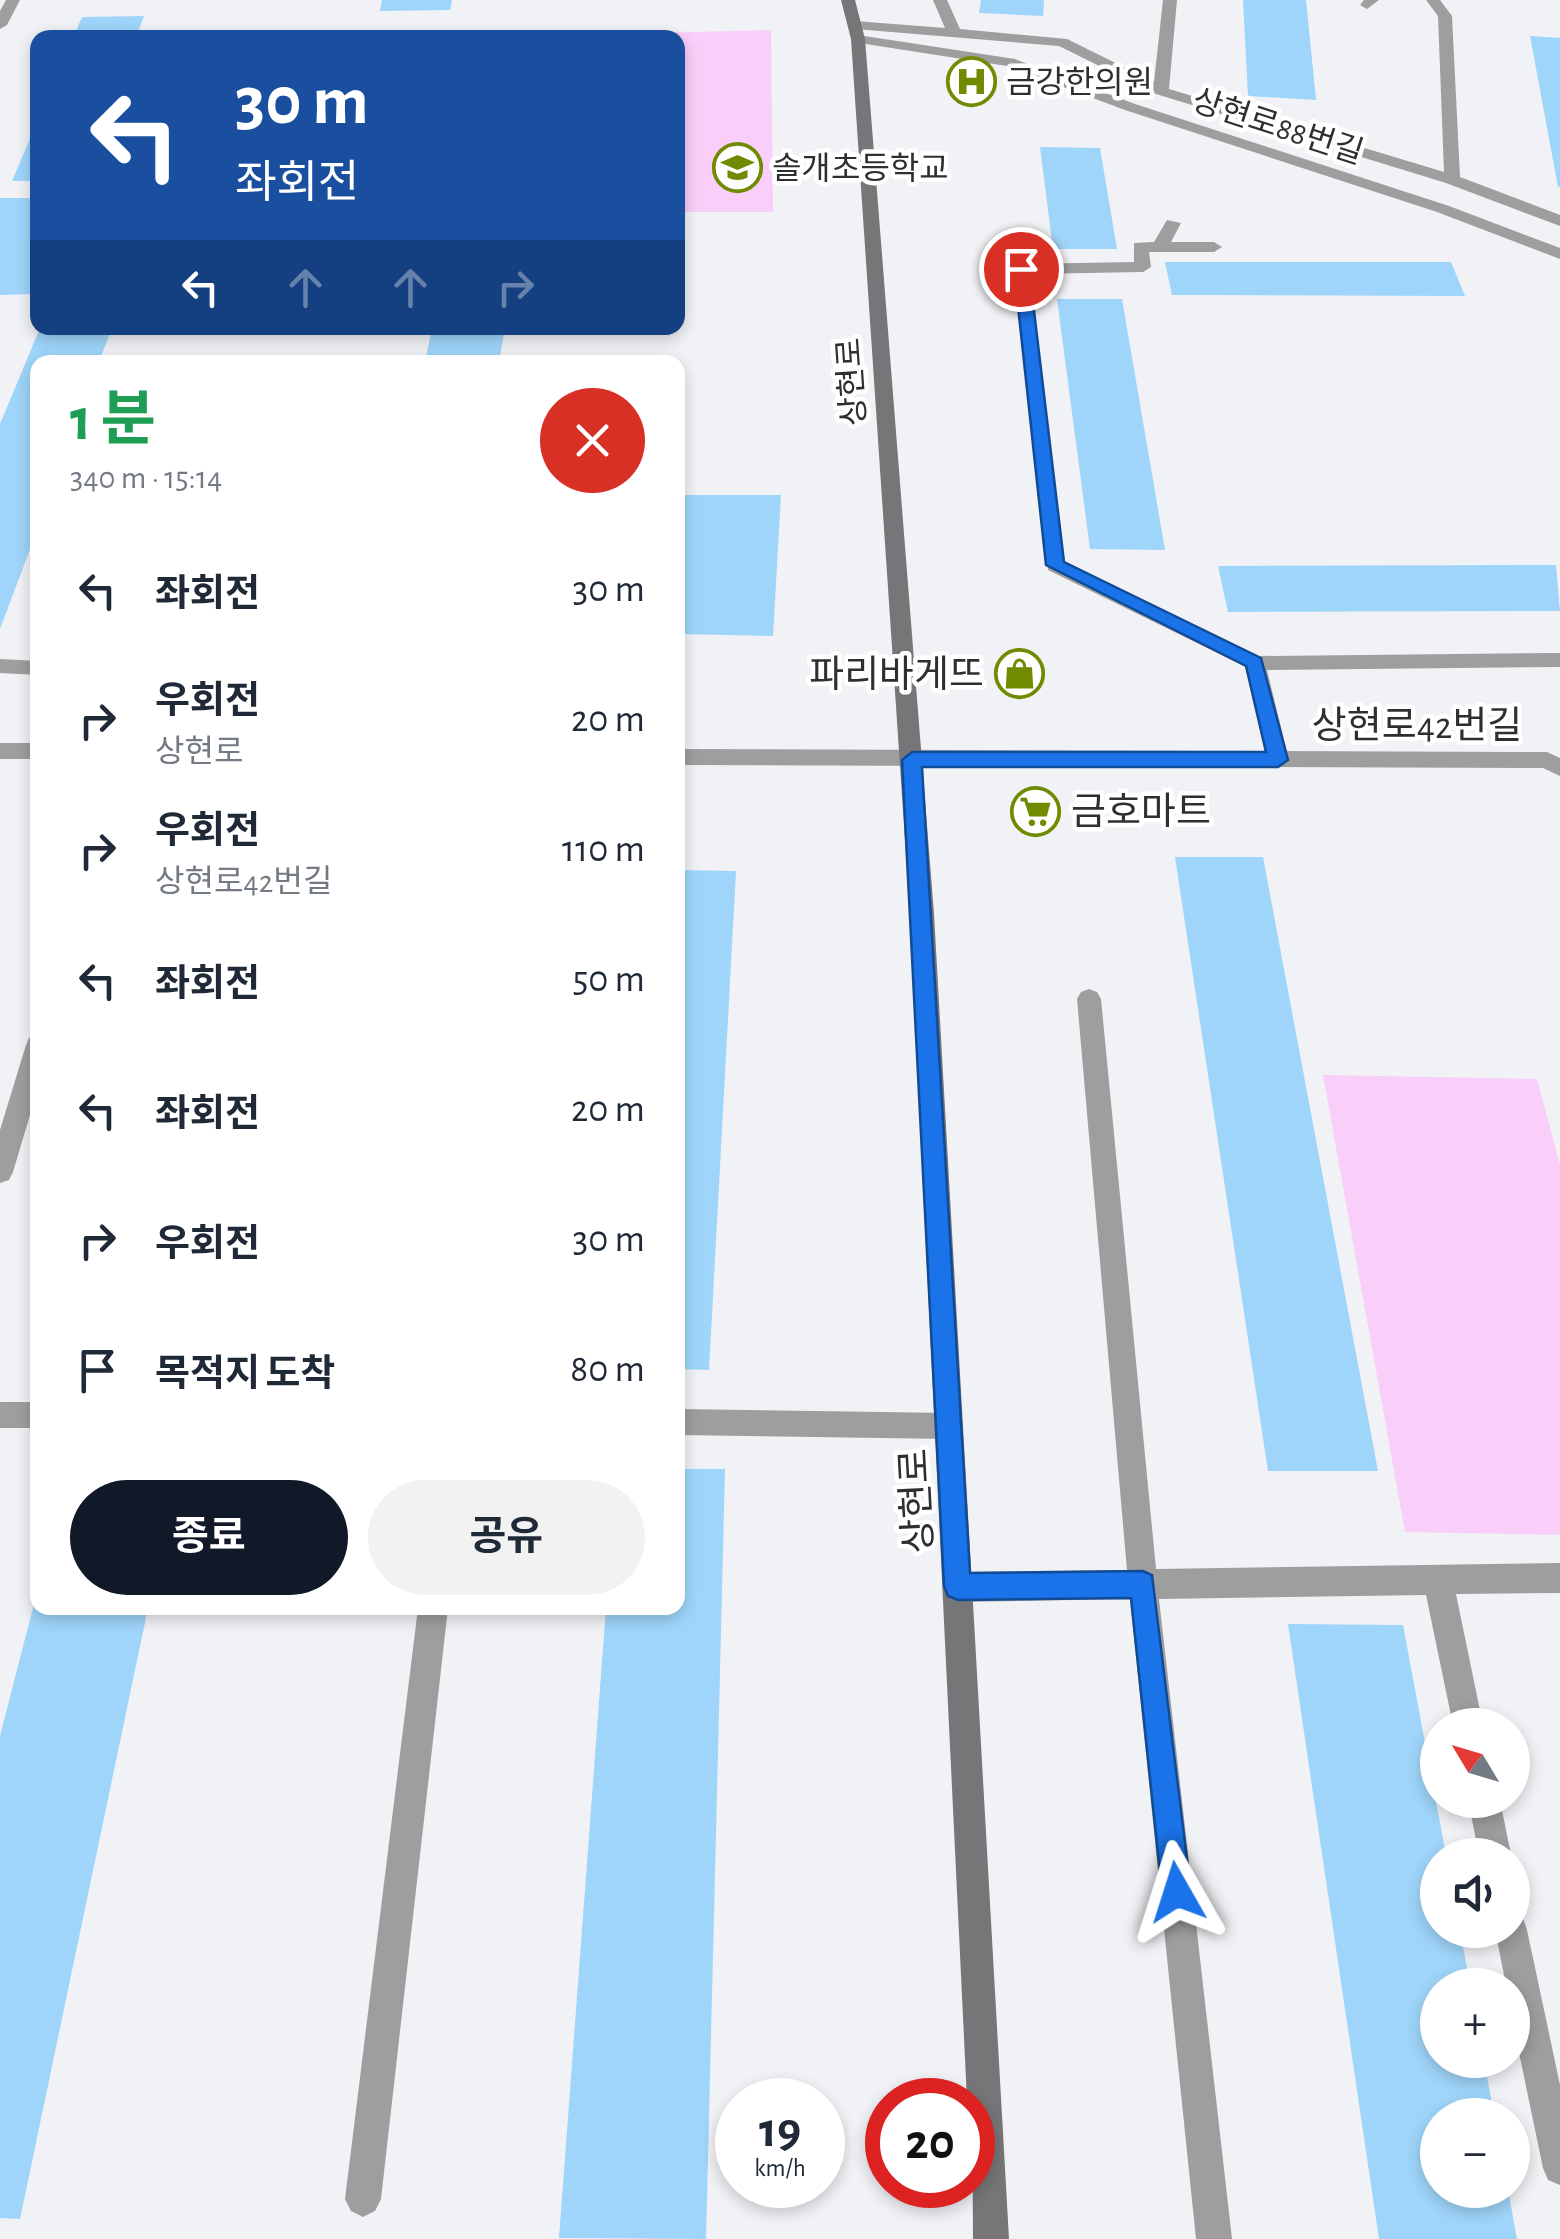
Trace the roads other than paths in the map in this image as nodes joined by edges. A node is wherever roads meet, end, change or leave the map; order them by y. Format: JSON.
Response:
{"nodes":[{"id":1,"x":13,"y":0,"type":"edge"},
{"id":2,"x":848,"y":0,"type":"edge"},
{"id":3,"x":940,"y":0,"type":"edge"},
{"id":4,"x":1170,"y":0,"type":"edge"},
{"id":5,"x":1432,"y":0,"type":"edge"},
{"id":6,"x":0,"y":25,"type":"edge"},
{"id":7,"x":856,"y":32,"type":"junction"},
{"id":8,"x":954,"y":32,"type":"junction"},
{"id":9,"x":1161,"y":91,"type":"junction"},
{"id":10,"x":1452,"y":180,"type":"junction"},
{"id":11,"x":1560,"y":221,"type":"edge"},
{"id":12,"x":1173,"y":223,"type":"dead end"},
{"id":13,"x":1160,"y":247,"type":"junction"},
{"id":14,"x":1214,"y":247,"type":"dead end"},
{"id":15,"x":1560,"y":254,"type":"edge"},
{"id":16,"x":1560,"y":660,"type":"edge"},
{"id":17,"x":1254,"y":662,"type":"junction"},
{"id":18,"x":0,"y":666,"type":"edge"},
{"id":19,"x":30,"y":668,"type":"edge"},
{"id":20,"x":0,"y":751,"type":"edge"},
{"id":21,"x":30,"y":751,"type":"edge"},
{"id":22,"x":685,"y":757,"type":"edge"},
{"id":23,"x":912,"y":760,"type":"junction"},
{"id":24,"x":1278,"y":760,"type":"junction"},
{"id":25,"x":1560,"y":768,"type":"edge"},
{"id":26,"x":1089,"y":999,"type":"dead end"},
{"id":27,"x":30,"y":1073,"type":"edge"},
{"id":28,"x":0,"y":1172,"type":"edge"},
{"id":29,"x":0,"y":1415,"type":"edge"},
{"id":30,"x":30,"y":1415,"type":"edge"},
{"id":31,"x":685,"y":1422,"type":"edge"},
{"id":32,"x":949,"y":1426,"type":"junction"},
{"id":33,"x":1560,"y":1578,"type":"edge"},
{"id":34,"x":1438,"y":1580,"type":"junction"},
{"id":35,"x":1143,"y":1584,"type":"junction"},
{"id":36,"x":958,"y":1586,"type":"junction"},
{"id":37,"x":432,"y":1615,"type":"edge"},
{"id":38,"x":1464,"y":1708,"type":"edge"},
{"id":39,"x":1515,"y":1948,"type":"edge"},
{"id":40,"x":1560,"y":2168,"type":"edge"},
{"id":41,"x":363,"y":2199,"type":"dead end"},
{"id":42,"x":991,"y":2239,"type":"edge"},
{"id":43,"x":1214,"y":2239,"type":"edge"}],
"edges":[{"from":1,"to":6,"type":"street"},
{"from":2,"to":7,"type":"street","name":"상현로"},
{"from":3,"to":8,"type":"street"},
{"from":4,"to":9,"type":"street"},
{"from":5,"to":10,"type":"street"},
{"from":7,"to":8,"type":"street"},
{"from":7,"to":15,"type":"street","name":"상현로88번길"},
{"from":7,"to":23,"type":"street","name":"상현로"},
{"from":8,"to":9,"type":"street"},
{"from":9,"to":10,"type":"street"},
{"from":10,"to":11,"type":"street"},
{"from":12,"to":13,"type":"street"},
{"from":13,"to":14,"type":"street"},
{"from":13,"to":17,"type":"street"},
{"from":16,"to":17,"type":"street"},
{"from":17,"to":24,"type":"street"},
{"from":18,"to":19,"type":"street"},
{"from":20,"to":21,"type":"street"},
{"from":22,"to":23,"type":"street"},
{"from":23,"to":24,"type":"street","name":"상현로42번길"},
{"from":23,"to":32,"type":"street","name":"상현로"},
{"from":24,"to":25,"type":"street","name":"상현로42번길"},
{"from":26,"to":35,"type":"street"},
{"from":27,"to":28,"type":"street"},
{"from":29,"to":30,"type":"street"},
{"from":31,"to":32,"type":"street"},
{"from":32,"to":36,"type":"street","name":"상현로"},
{"from":33,"to":34,"type":"street"},
{"from":34,"to":35,"type":"street"},
{"from":34,"to":38,"type":"street"},
{"from":35,"to":36,"type":"street"},
{"from":35,"to":43,"type":"street"},
{"from":36,"to":42,"type":"street","name":"상현로"},
{"from":37,"to":41,"type":"street"},
{"from":39,"to":40,"type":"street"}]}
